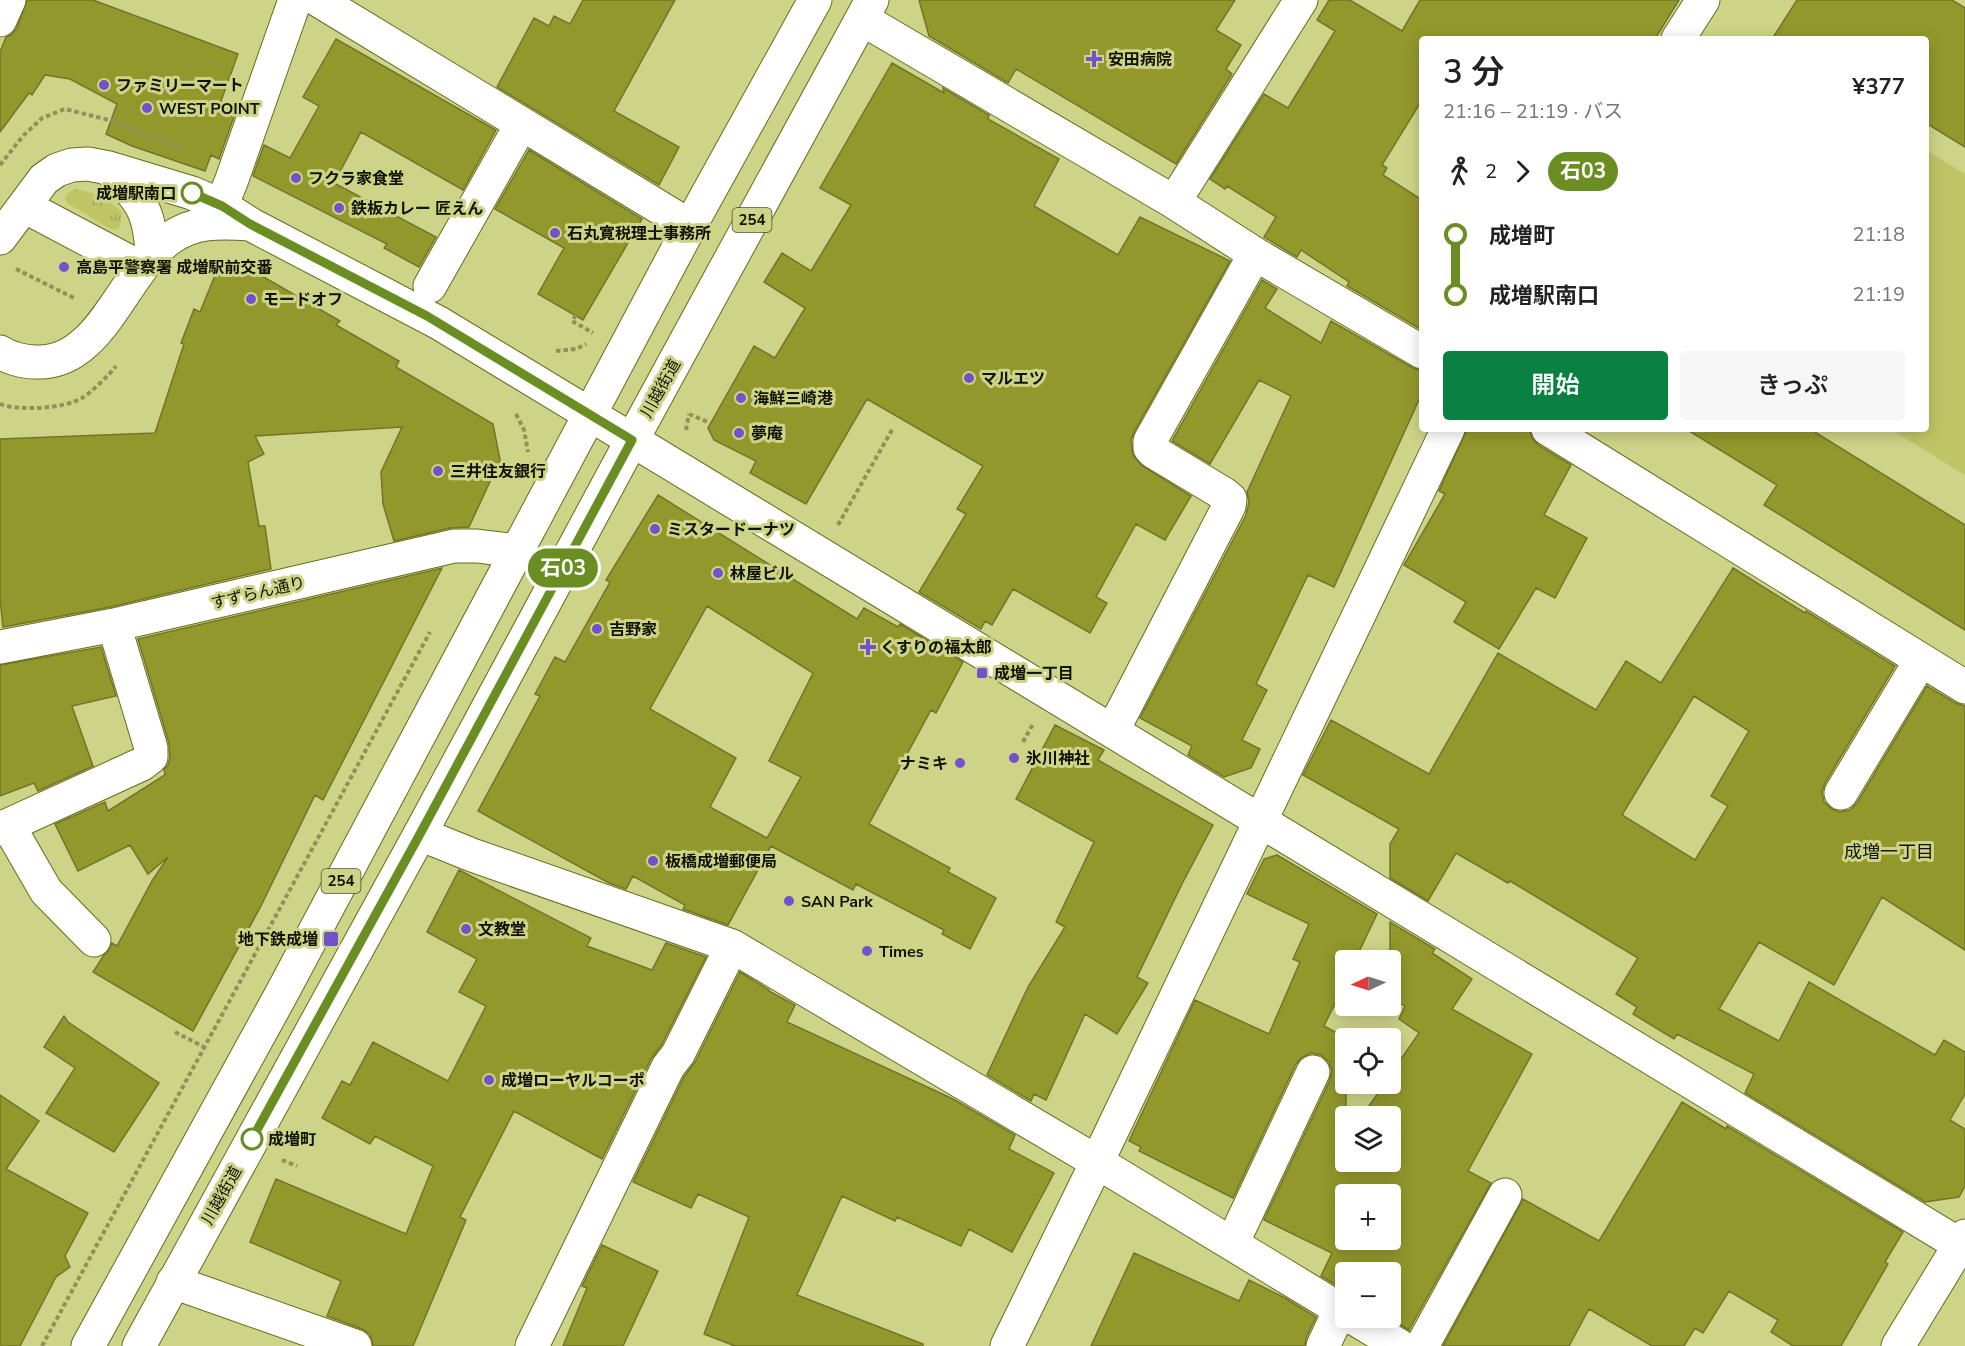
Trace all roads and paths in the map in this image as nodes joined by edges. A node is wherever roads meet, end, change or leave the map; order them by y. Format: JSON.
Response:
{"nodes":[{"id":1,"x":9,"y":0,"type":"edge"},
{"id":2,"x":296,"y":0,"type":"edge"},
{"id":3,"x":318,"y":0,"type":"edge"},
{"id":4,"x":814,"y":0,"type":"edge"},
{"id":5,"x":1301,"y":0,"type":"edge"},
{"id":6,"x":1703,"y":0,"type":"edge"},
{"id":7,"x":867,"y":10,"type":"edge"},
{"id":8,"x":0,"y":20,"type":"edge"},
{"id":9,"x":1680,"y":36,"type":"edge"},
{"id":10,"x":521,"y":125,"type":"junction"},
{"id":11,"x":0,"y":165,"type":"edge"},
{"id":12,"x":109,"y":168,"type":"junction"},
{"id":13,"x":1174,"y":202,"type":"junction"},
{"id":14,"x":222,"y":203,"type":"junction"},
{"id":15,"x":24,"y":206,"type":"junction"},
{"id":16,"x":690,"y":226,"type":"junction"},
{"id":17,"x":5,"y":252,"type":"edge"},
{"id":18,"x":1255,"y":254,"type":"junction"},
{"id":19,"x":147,"y":261,"type":"junction"},
{"id":20,"x":430,"y":286,"type":"dead end"},
{"id":21,"x":576,"y":315,"type":"dead end"},
{"id":22,"x":107,"y":316,"type":"junction"},
{"id":23,"x":599,"y":323,"type":"dead end"},
{"id":24,"x":593,"y":333,"type":"junction"},
{"id":25,"x":1419,"y":350,"type":"edge"},
{"id":26,"x":553,"y":351,"type":"dead end"},
{"id":27,"x":0,"y":352,"type":"edge"},
{"id":28,"x":118,"y":362,"type":"dead end"},
{"id":29,"x":0,"y":404,"type":"edge"},
{"id":30,"x":513,"y":411,"type":"dead end"},
{"id":31,"x":590,"y":414,"type":"junction"},
{"id":32,"x":689,"y":414,"type":"dead end"},
{"id":33,"x":711,"y":423,"type":"dead end"},
{"id":34,"x":893,"y":428,"type":"dead end"},
{"id":35,"x":1447,"y":432,"type":"edge"},
{"id":36,"x":1553,"y":432,"type":"edge"},
{"id":37,"x":632,"y":440,"type":"junction"},
{"id":38,"x":527,"y":457,"type":"dead end"},
{"id":39,"x":516,"y":551,"type":"junction"},
{"id":40,"x":821,"y":554,"type":"junction"},
{"id":41,"x":114,"y":626,"type":"junction"},
{"id":42,"x":431,"y":630,"type":"dead end"},
{"id":43,"x":0,"y":646,"type":"edge"},
{"id":44,"x":1921,"y":660,"type":"junction"},
{"id":45,"x":1965,"y":687,"type":"edge"},
{"id":46,"x":1113,"y":730,"type":"junction"},
{"id":47,"x":1841,"y":793,"type":"dead end"},
{"id":48,"x":1260,"y":819,"type":"junction"},
{"id":49,"x":4,"y":827,"type":"edge"},
{"id":50,"x":420,"y":834,"type":"junction"},
{"id":51,"x":94,"y":940,"type":"dead end"},
{"id":52,"x":732,"y":946,"type":"junction"},
{"id":53,"x":175,"y":1032,"type":"dead end"},
{"id":54,"x":204,"y":1047,"type":"junction"},
{"id":55,"x":1313,"y":1072,"type":"dead end"},
{"id":56,"x":282,"y":1160,"type":"dead end"},
{"id":57,"x":1097,"y":1162,"type":"junction"},
{"id":58,"x":297,"y":1166,"type":"dead end"},
{"id":59,"x":1505,"y":1195,"type":"dead end"},
{"id":60,"x":1963,"y":1243,"type":"edge"},
{"id":61,"x":1232,"y":1244,"type":"junction"},
{"id":62,"x":173,"y":1282,"type":"junction"},
{"id":63,"x":1335,"y":1306,"type":"edge"},
{"id":64,"x":1336,"y":1328,"type":"edge"},
{"id":65,"x":1371,"y":1328,"type":"edge"},
{"id":66,"x":42,"y":1346,"type":"edge"},
{"id":67,"x":88,"y":1346,"type":"edge"},
{"id":68,"x":139,"y":1346,"type":"edge"},
{"id":69,"x":355,"y":1346,"type":"edge"},
{"id":70,"x":532,"y":1346,"type":"edge"},
{"id":71,"x":1007,"y":1346,"type":"edge"},
{"id":72,"x":1323,"y":1346,"type":"edge"},
{"id":73,"x":1400,"y":1346,"type":"edge"},
{"id":74,"x":1422,"y":1346,"type":"edge"},
{"id":75,"x":1898,"y":1346,"type":"edge"}],
"edges":[{"from":1,"to":8,"type":"main road"},
{"from":2,"to":14,"type":"main road"},
{"from":3,"to":10,"type":"main road"},
{"from":4,"to":16,"type":"main road","number":"254"},
{"from":5,"to":13,"type":"main road"},
{"from":6,"to":9,"type":"main road"},
{"from":7,"to":13,"type":"main road"},
{"from":7,"to":37,"type":"main road","name":"川越街道","number":"254"},
{"from":10,"to":16,"type":"main road"},
{"from":10,"to":20,"type":"main road"},
{"from":11,"to":14,"type":"path"},
{"from":12,"to":14,"type":"main road"},
{"from":12,"to":15,"type":"main road"},
{"from":12,"to":19,"type":"main road"},
{"from":13,"to":18,"type":"main road"},
{"from":14,"to":19,"type":"main road"},
{"from":14,"to":31,"type":"main road"},
{"from":15,"to":17,"type":"main road"},
{"from":15,"to":19,"type":"main road"},
{"from":16,"to":31,"type":"main road","number":"254"},
{"from":17,"to":22,"type":"path"},
{"from":18,"to":25,"type":"main road"},
{"from":18,"to":46,"type":"main road"},
{"from":19,"to":22,"type":"main road"},
{"from":21,"to":24,"type":"path"},
{"from":22,"to":27,"type":"main road"},
{"from":23,"to":24,"type":"path"},
{"from":24,"to":26,"type":"path"},
{"from":28,"to":29,"type":"path"},
{"from":30,"to":38,"type":"path"},
{"from":31,"to":37,"type":"main road"},
{"from":31,"to":39,"type":"main road","number":"254"},
{"from":32,"to":33,"type":"path"},
{"from":34,"to":40,"type":"path"},
{"from":35,"to":48,"type":"main road"},
{"from":36,"to":44,"type":"main road"},
{"from":37,"to":40,"type":"main road"},
{"from":37,"to":50,"type":"main road","name":"川越街道","number":"254"},
{"from":39,"to":41,"type":"main road","name":"すずらん通り"},
{"from":39,"to":67,"type":"main road","number":"254"},
{"from":40,"to":46,"type":"main road"},
{"from":41,"to":43,"type":"main road","name":"すずらん通り"},
{"from":41,"to":49,"type":"main road"},
{"from":42,"to":54,"type":"path"},
{"from":44,"to":45,"type":"main road"},
{"from":44,"to":47,"type":"main road"},
{"from":46,"to":48,"type":"main road"},
{"from":48,"to":57,"type":"main road"},
{"from":48,"to":60,"type":"main road"},
{"from":49,"to":51,"type":"main road"},
{"from":50,"to":52,"type":"main road"},
{"from":50,"to":62,"type":"main road","name":"川越街道","number":"254"},
{"from":52,"to":57,"type":"main road"},
{"from":52,"to":70,"type":"main road"},
{"from":53,"to":54,"type":"path"},
{"from":54,"to":66,"type":"path"},
{"from":55,"to":61,"type":"main road"},
{"from":56,"to":58,"type":"path"},
{"from":57,"to":61,"type":"main road"},
{"from":57,"to":71,"type":"main road"},
{"from":59,"to":74,"type":"main road"},
{"from":60,"to":75,"type":"main road"},
{"from":61,"to":63,"type":"main road"},
{"from":62,"to":68,"type":"main road","name":"川越街道","number":"254"},
{"from":62,"to":69,"type":"main road"},
{"from":64,"to":72,"type":"main road"},
{"from":65,"to":73,"type":"main road"}]}
